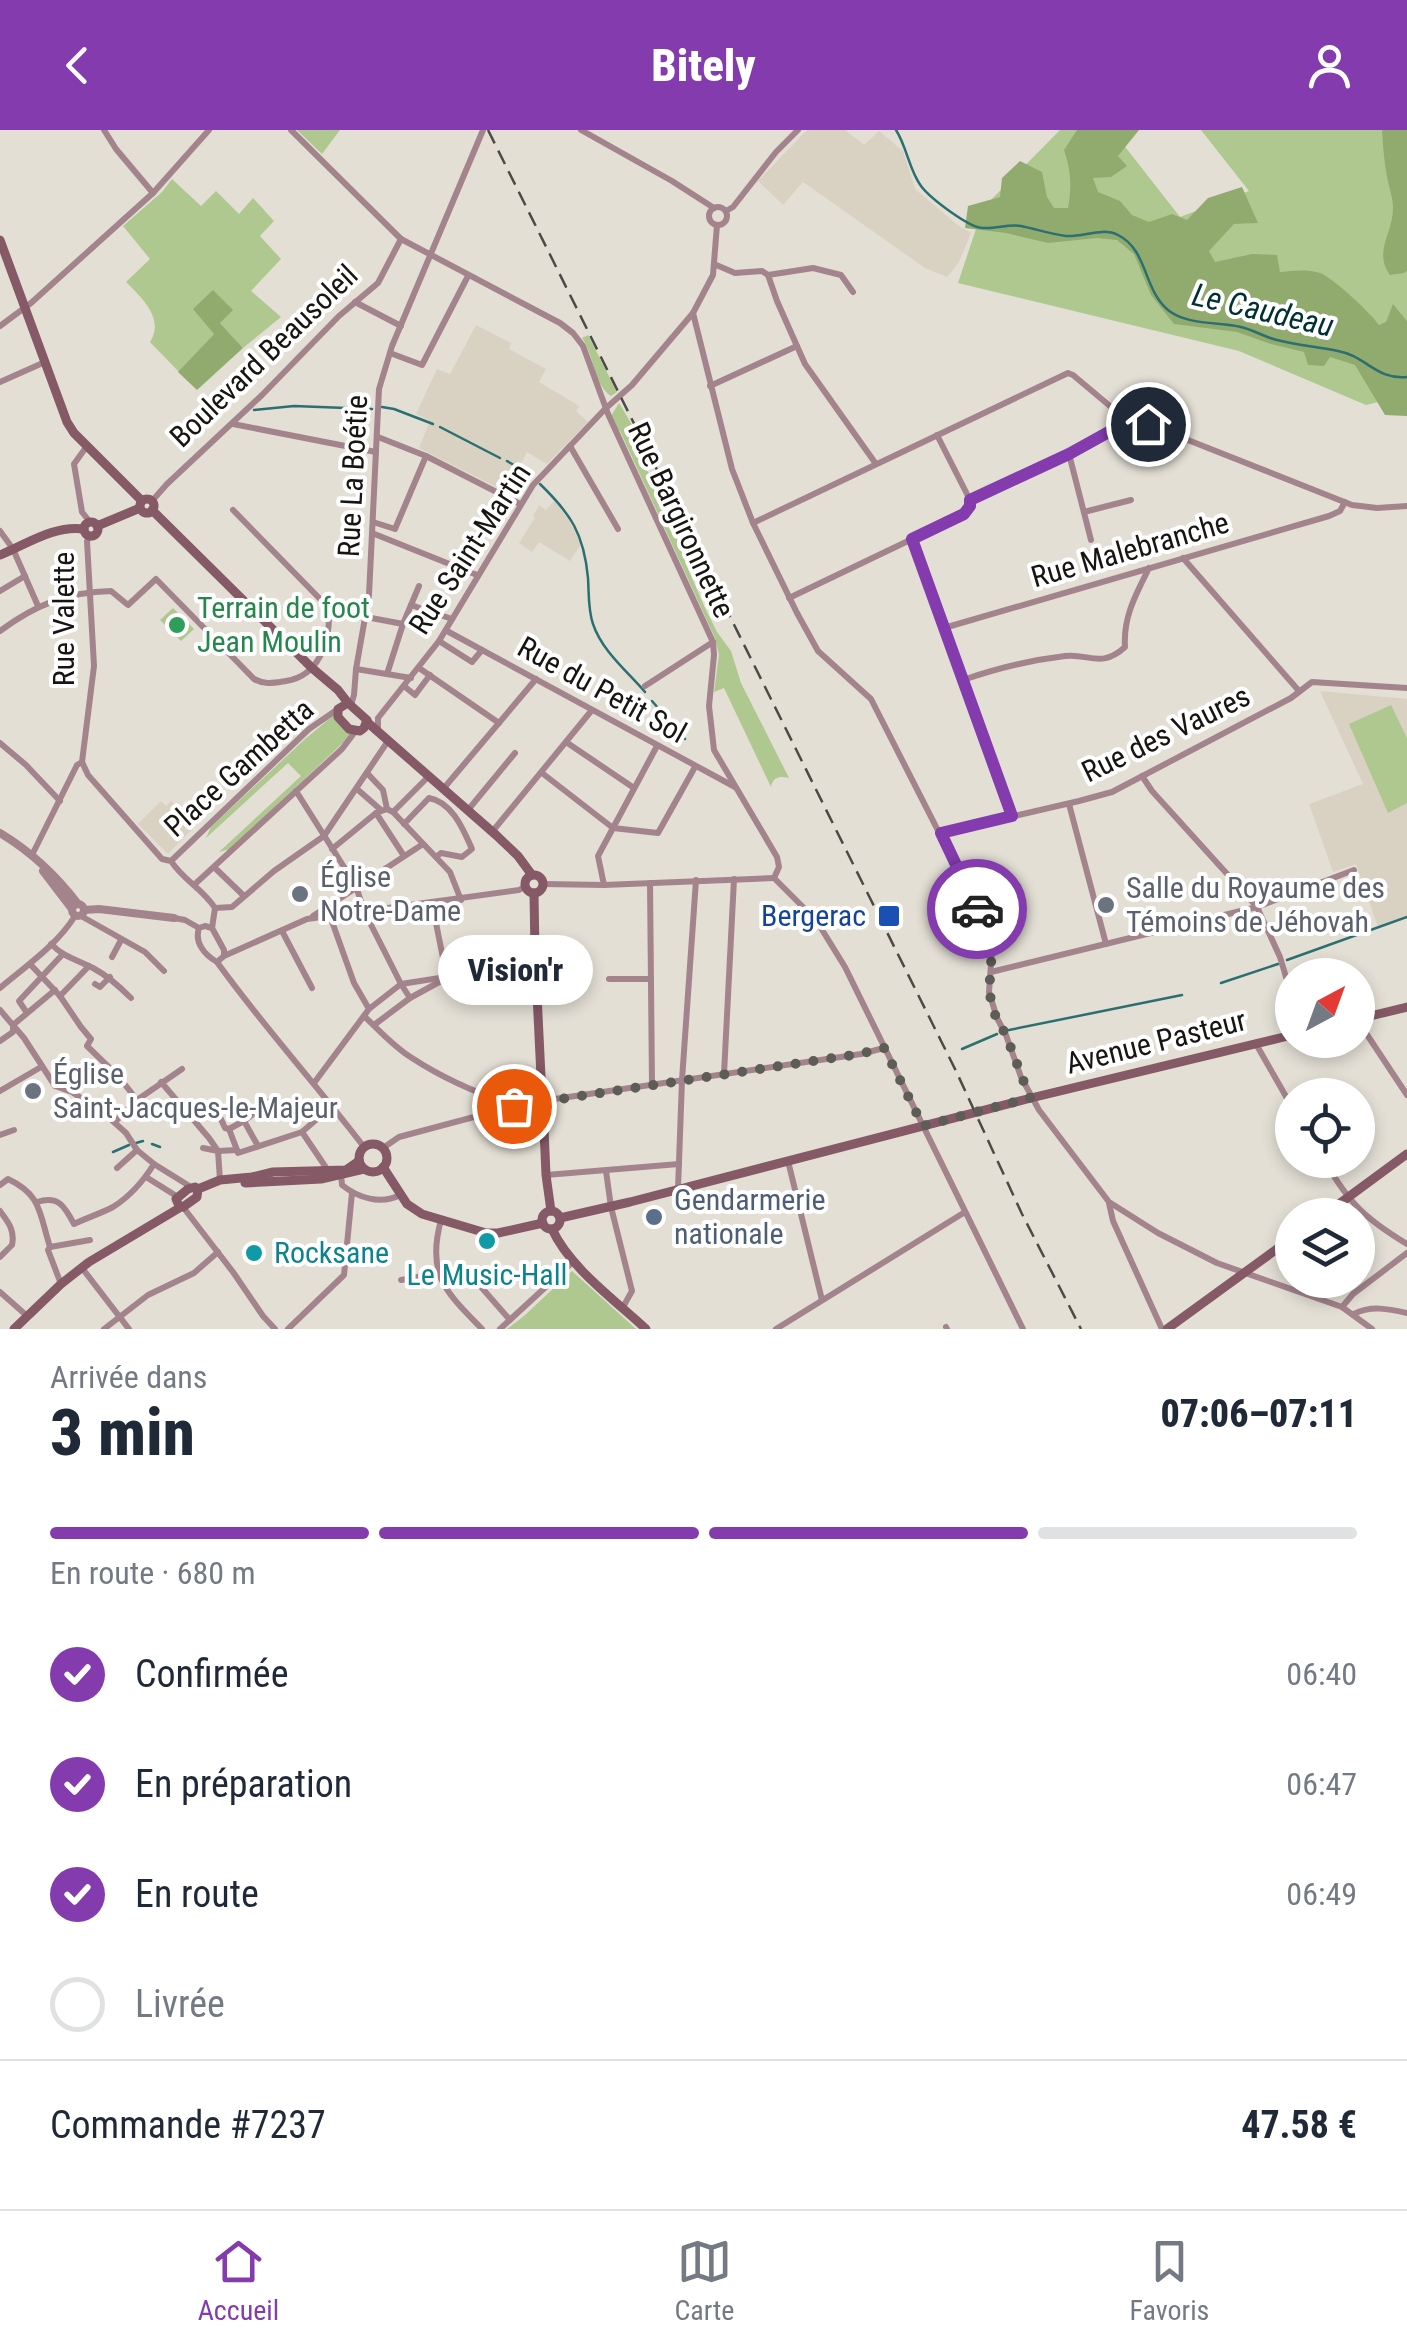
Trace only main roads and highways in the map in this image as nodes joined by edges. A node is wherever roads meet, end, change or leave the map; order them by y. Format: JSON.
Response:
{"nodes":[{"id":1,"x":0,"y":240,"type":"edge"},
{"id":2,"x":146,"y":505,"type":"junction"},
{"id":3,"x":0,"y":555,"type":"edge"},
{"id":4,"x":350,"y":704,"type":"junction"},
{"id":5,"x":366,"y":724,"type":"junction"},
{"id":6,"x":532,"y":875,"type":"junction"},
{"id":7,"x":530,"y":890,"type":"junction"},
{"id":8,"x":1407,"y":1006,"type":"edge"},
{"id":9,"x":1375,"y":1015,"type":"edge"},
{"id":10,"x":1275,"y":1039,"type":"edge"},
{"id":11,"x":1407,"y":1154,"type":"edge"},
{"id":12,"x":361,"y":1165,"type":"junction"},
{"id":13,"x":380,"y":1170,"type":"junction"},
{"id":14,"x":196,"y":1190,"type":"junction"},
{"id":15,"x":1348,"y":1198,"type":"edge"},
{"id":16,"x":555,"y":1214,"type":"junction"},
{"id":17,"x":548,"y":1226,"type":"junction"},
{"id":18,"x":1275,"y":1250,"type":"edge"},
{"id":19,"x":14,"y":1329,"type":"edge"},
{"id":20,"x":646,"y":1329,"type":"edge"},
{"id":21,"x":1164,"y":1329,"type":"edge"}],
"edges":[{"from":1,"to":2,"type":"main road"},
{"from":2,"to":3,"type":"main road","name":"Boulevard Beausoleil"},
{"from":2,"to":4,"type":"main road"},
{"from":4,"to":5,"type":"main road"},
{"from":4,"to":5,"type":"main road"},
{"from":5,"to":6,"type":"main road"},
{"from":6,"to":7,"type":"main road"},
{"from":6,"to":7,"type":"main road"},
{"from":7,"to":16,"type":"main road"},
{"from":8,"to":9,"type":"main road"},
{"from":10,"to":16,"type":"main road","name":"Avenue Pasteur"},
{"from":11,"to":15,"type":"main road"},
{"from":12,"to":13,"type":"main road"},
{"from":12,"to":13,"type":"main road"},
{"from":12,"to":14,"type":"main road"},
{"from":12,"to":14,"type":"main road"},
{"from":13,"to":17,"type":"main road"},
{"from":14,"to":19,"type":"main road"},
{"from":16,"to":17,"type":"main road"},
{"from":16,"to":17,"type":"main road"},
{"from":17,"to":20,"type":"main road"},
{"from":18,"to":21,"type":"main road"}]}
